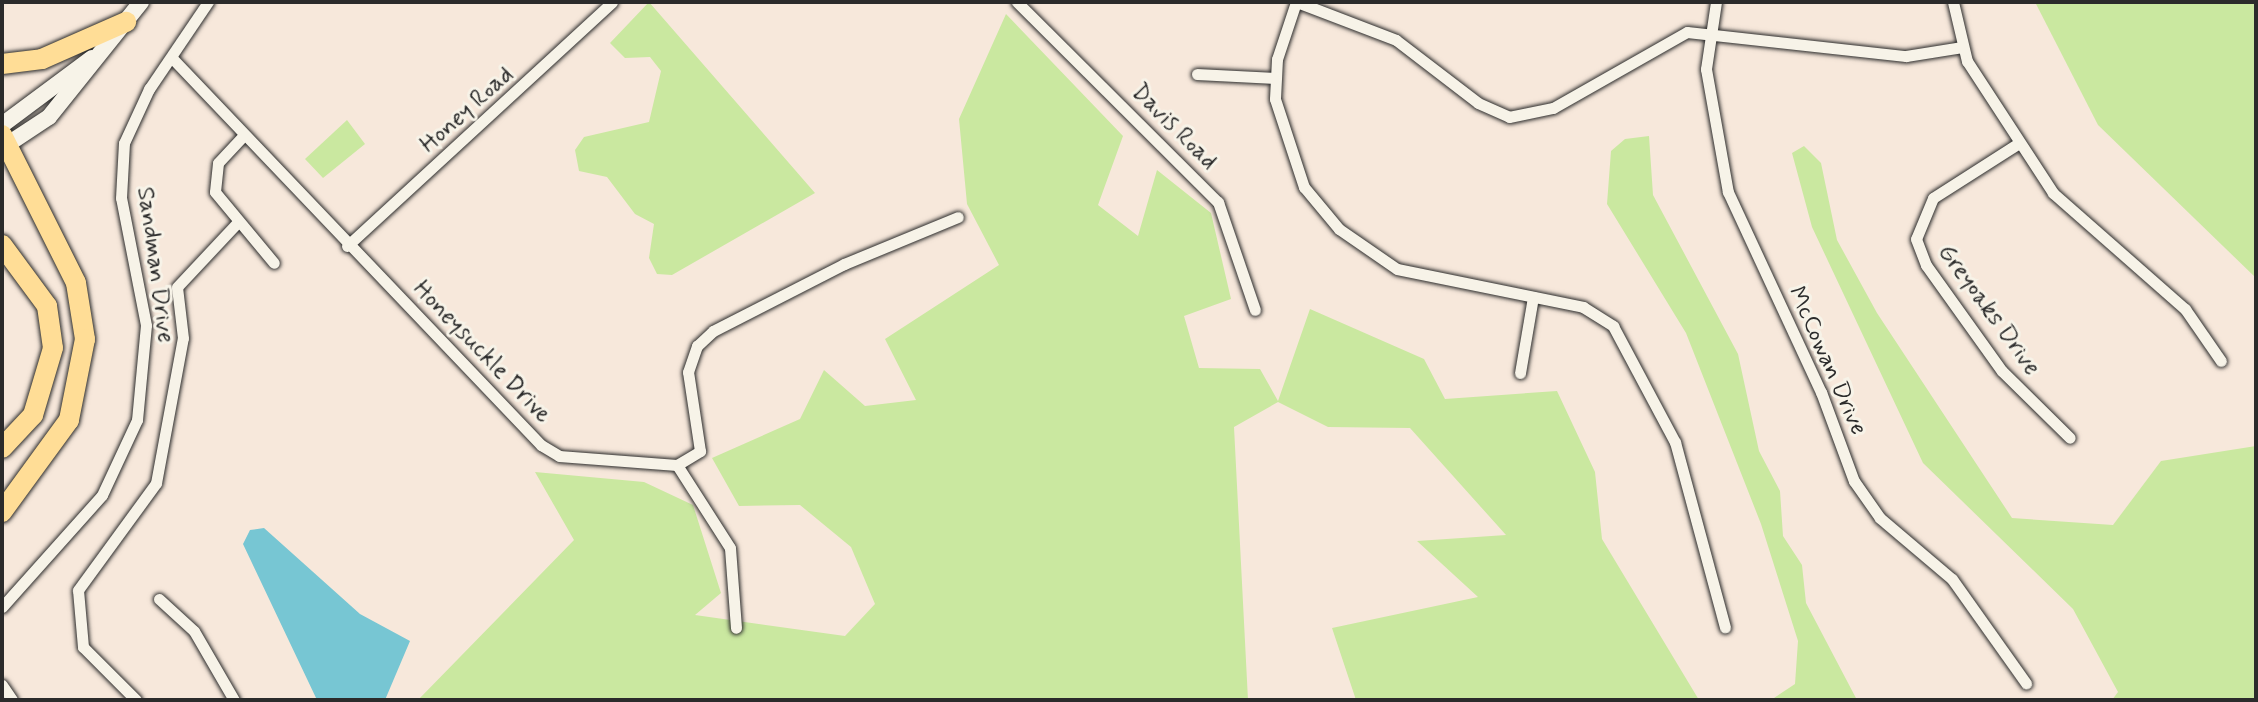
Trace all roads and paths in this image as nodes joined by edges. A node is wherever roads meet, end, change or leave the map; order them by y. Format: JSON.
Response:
{"nodes":[{"id":1,"x":141,"y":2,"type":"edge"},
{"id":2,"x":208,"y":2,"type":"edge"},
{"id":3,"x":612,"y":2,"type":"edge"},
{"id":4,"x":1017,"y":2,"type":"edge"},
{"id":5,"x":1296,"y":2,"type":"edge"},
{"id":6,"x":1716,"y":2,"type":"edge"},
{"id":7,"x":1953,"y":2,"type":"edge"},
{"id":8,"x":126,"y":22,"type":"junction"},
{"id":9,"x":1710,"y":33,"type":"junction"},
{"id":10,"x":1962,"y":47,"type":"junction"},
{"id":11,"x":172,"y":58,"type":"junction"},
{"id":12,"x":2,"y":64,"type":"edge"},
{"id":13,"x":1197,"y":74,"type":"dead end"},
{"id":14,"x":1275,"y":78,"type":"junction"},
{"id":15,"x":244,"y":135,"type":"junction"},
{"id":16,"x":3,"y":138,"type":"edge"},
{"id":17,"x":2019,"y":143,"type":"junction"},
{"id":18,"x":958,"y":217,"type":"dead end"},
{"id":19,"x":237,"y":223,"type":"junction"},
{"id":20,"x":2,"y":245,"type":"edge"},
{"id":21,"x":347,"y":246,"type":"junction"},
{"id":22,"x":274,"y":263,"type":"dead end"},
{"id":23,"x":1533,"y":297,"type":"junction"},
{"id":24,"x":1255,"y":310,"type":"dead end"},
{"id":25,"x":2221,"y":361,"type":"dead end"},
{"id":26,"x":1520,"y":373,"type":"dead end"},
{"id":27,"x":2070,"y":438,"type":"dead end"},
{"id":28,"x":2,"y":448,"type":"edge"},
{"id":29,"x":677,"y":465,"type":"junction"},
{"id":30,"x":2,"y":512,"type":"edge"},
{"id":31,"x":159,"y":599,"type":"dead end"},
{"id":32,"x":2,"y":607,"type":"edge"},
{"id":33,"x":1725,"y":627,"type":"dead end"},
{"id":34,"x":736,"y":628,"type":"dead end"},
{"id":35,"x":2026,"y":683,"type":"dead end"},
{"id":36,"x":2,"y":685,"type":"edge"},
{"id":37,"x":12,"y":700,"type":"edge"},
{"id":38,"x":136,"y":700,"type":"edge"},
{"id":39,"x":234,"y":700,"type":"edge"}],
"edges":[{"from":1,"to":8,"type":"main road"},
{"from":2,"to":11,"type":"street","name":"Sandman Drive"},
{"from":3,"to":21,"type":"street","name":"Honey Road"},
{"from":4,"to":24,"type":"street","name":"Davis Road"},
{"from":5,"to":9,"type":"street"},
{"from":5,"to":14,"type":"street"},
{"from":6,"to":9,"type":"street","name":"McCowan Drive"},
{"from":7,"to":10,"type":"street"},
{"from":8,"to":12,"type":"highway"},
{"from":8,"to":16,"type":"main road"},
{"from":9,"to":10,"type":"street"},
{"from":9,"to":35,"type":"street","name":"McCowan Drive"},
{"from":10,"to":17,"type":"street"},
{"from":11,"to":15,"type":"street","name":"Honeysuckle Drive"},
{"from":11,"to":32,"type":"street","name":"Sandman Drive"},
{"from":13,"to":14,"type":"street"},
{"from":14,"to":23,"type":"street"},
{"from":15,"to":19,"type":"street"},
{"from":15,"to":21,"type":"street","name":"Honeysuckle Drive"},
{"from":16,"to":30,"type":"highway"},
{"from":17,"to":25,"type":"street"},
{"from":17,"to":27,"type":"street","name":"Greyoaks Drive"},
{"from":18,"to":29,"type":"street"},
{"from":19,"to":22,"type":"street"},
{"from":19,"to":38,"type":"street"},
{"from":20,"to":28,"type":"highway"},
{"from":21,"to":29,"type":"street","name":"Honeysuckle Drive"},
{"from":23,"to":26,"type":"street"},
{"from":23,"to":33,"type":"street"},
{"from":29,"to":34,"type":"street"},
{"from":31,"to":39,"type":"street"},
{"from":36,"to":37,"type":"street"}]}
